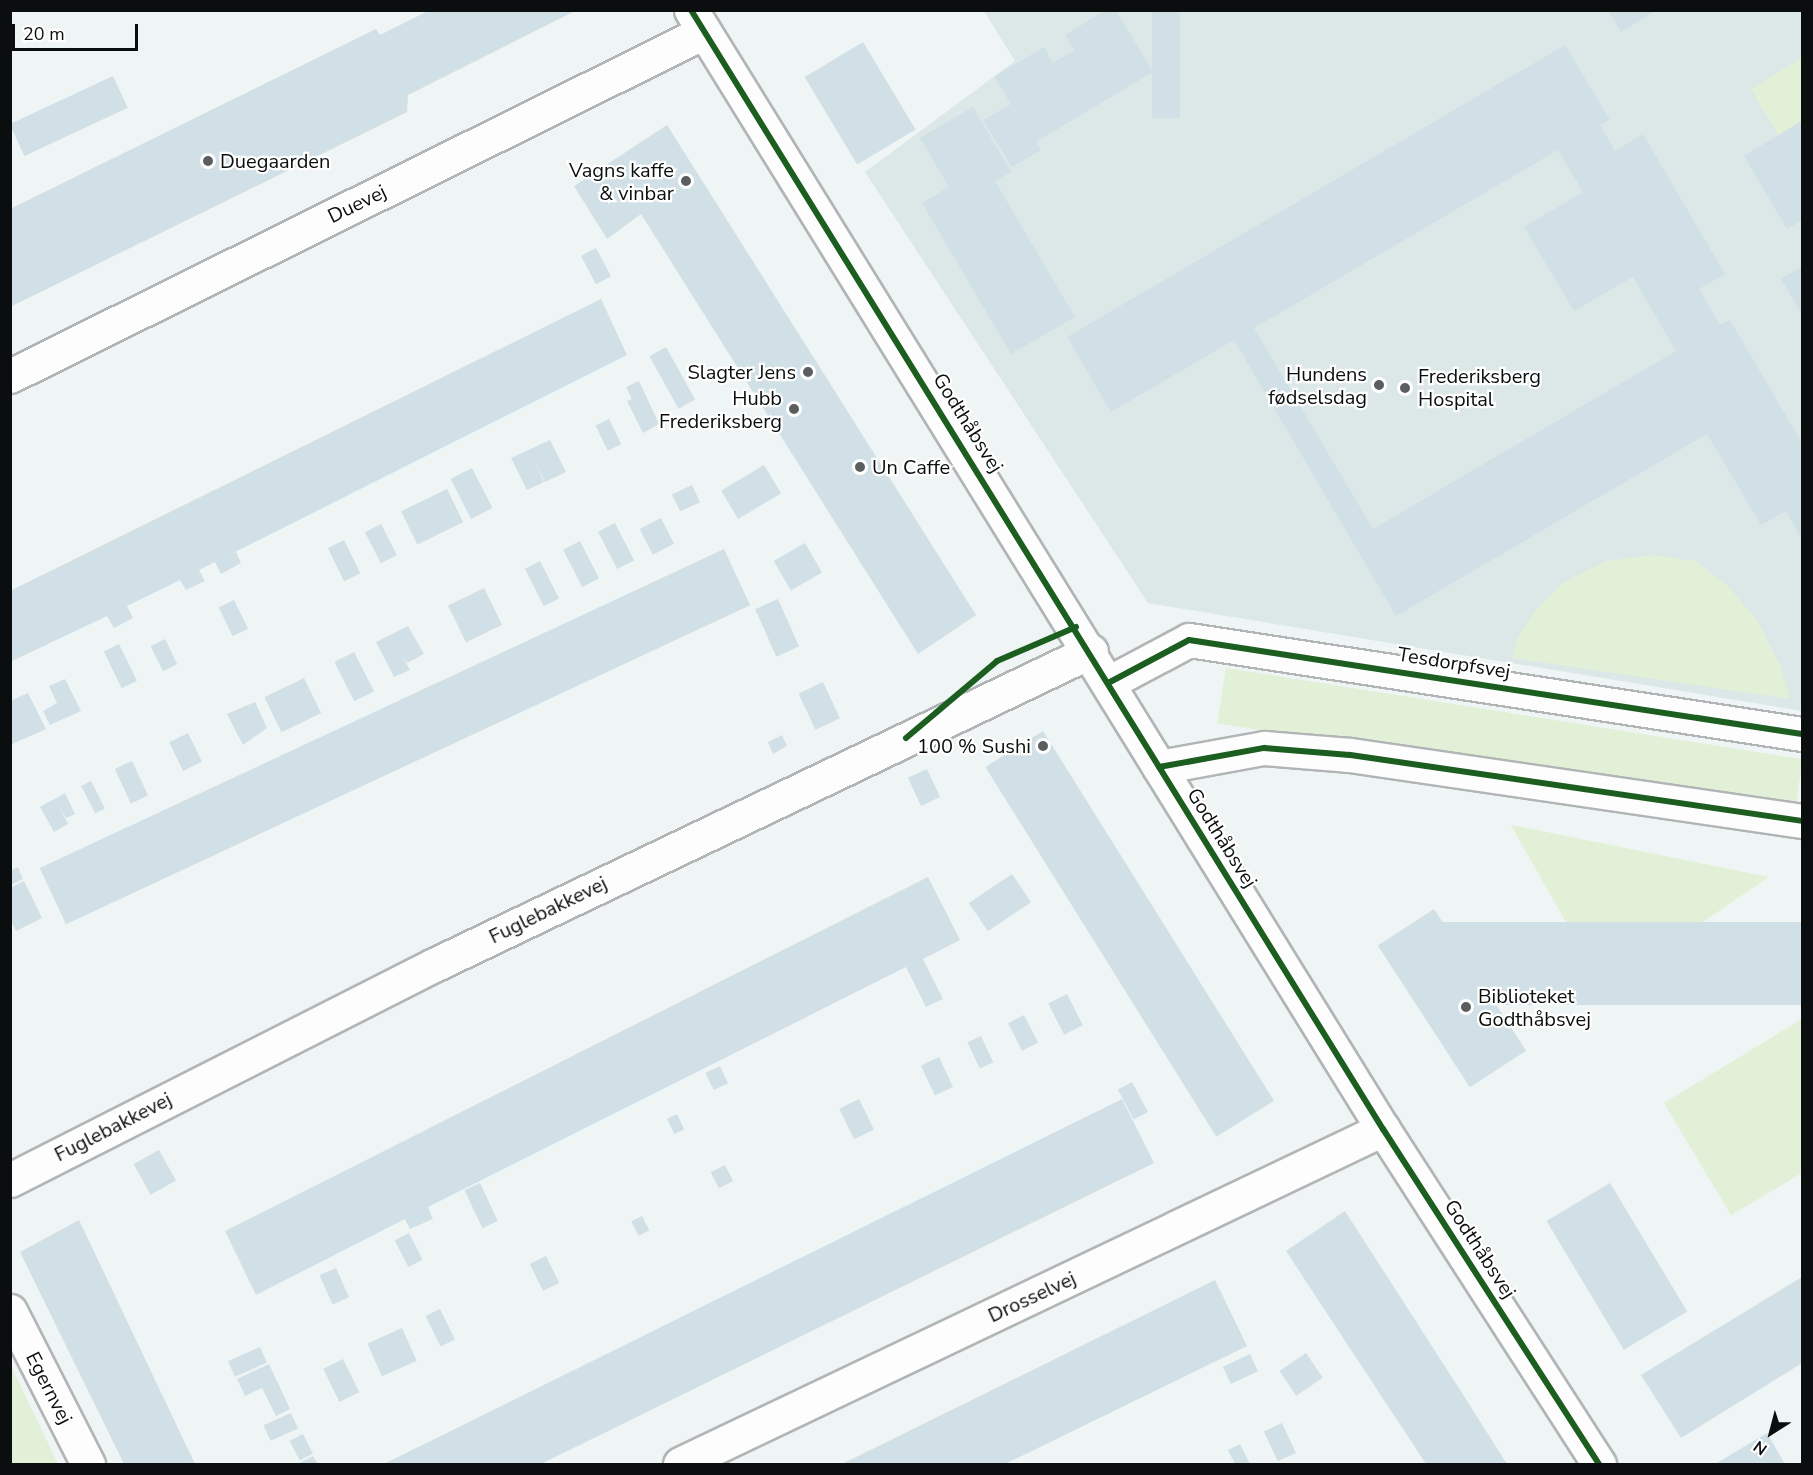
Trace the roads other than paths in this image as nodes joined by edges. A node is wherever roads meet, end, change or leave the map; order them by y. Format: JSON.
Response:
{"nodes":[{"id":1,"x":697,"y":21,"type":"edge"},
{"id":2,"x":10,"y":376,"type":"edge"},
{"id":3,"x":1091,"y":651,"type":"junction"},
{"id":4,"x":1110,"y":682,"type":"junction"},
{"id":5,"x":1803,"y":734,"type":"edge"},
{"id":6,"x":1159,"y":767,"type":"junction"},
{"id":7,"x":1803,"y":821,"type":"edge"},
{"id":8,"x":1383,"y":1129,"type":"junction"},
{"id":9,"x":10,"y":1179,"type":"edge"},
{"id":10,"x":10,"y":1311,"type":"edge"},
{"id":11,"x":88,"y":1464,"type":"edge"},
{"id":12,"x":681,"y":1464,"type":"edge"},
{"id":13,"x":1599,"y":1464,"type":"edge"}],
"edges":[{"from":1,"to":2,"type":"street","name":"Duevej"},
{"from":1,"to":3,"type":"street","name":"Godthåbsvej"},
{"from":3,"to":4,"type":"street","name":"Godthåbsvej"},
{"from":3,"to":9,"type":"street","name":"Fuglebakkevej"},
{"from":4,"to":5,"type":"street","name":"Tesdorpfsvej"},
{"from":4,"to":6,"type":"street","name":"Godthåbsvej"},
{"from":6,"to":7,"type":"street"},
{"from":6,"to":8,"type":"street","name":"Godthåbsvej"},
{"from":8,"to":12,"type":"street","name":"Drosselvej"},
{"from":8,"to":13,"type":"street","name":"Godthåbsvej"},
{"from":10,"to":11,"type":"street","name":"Egernvej"}]}
